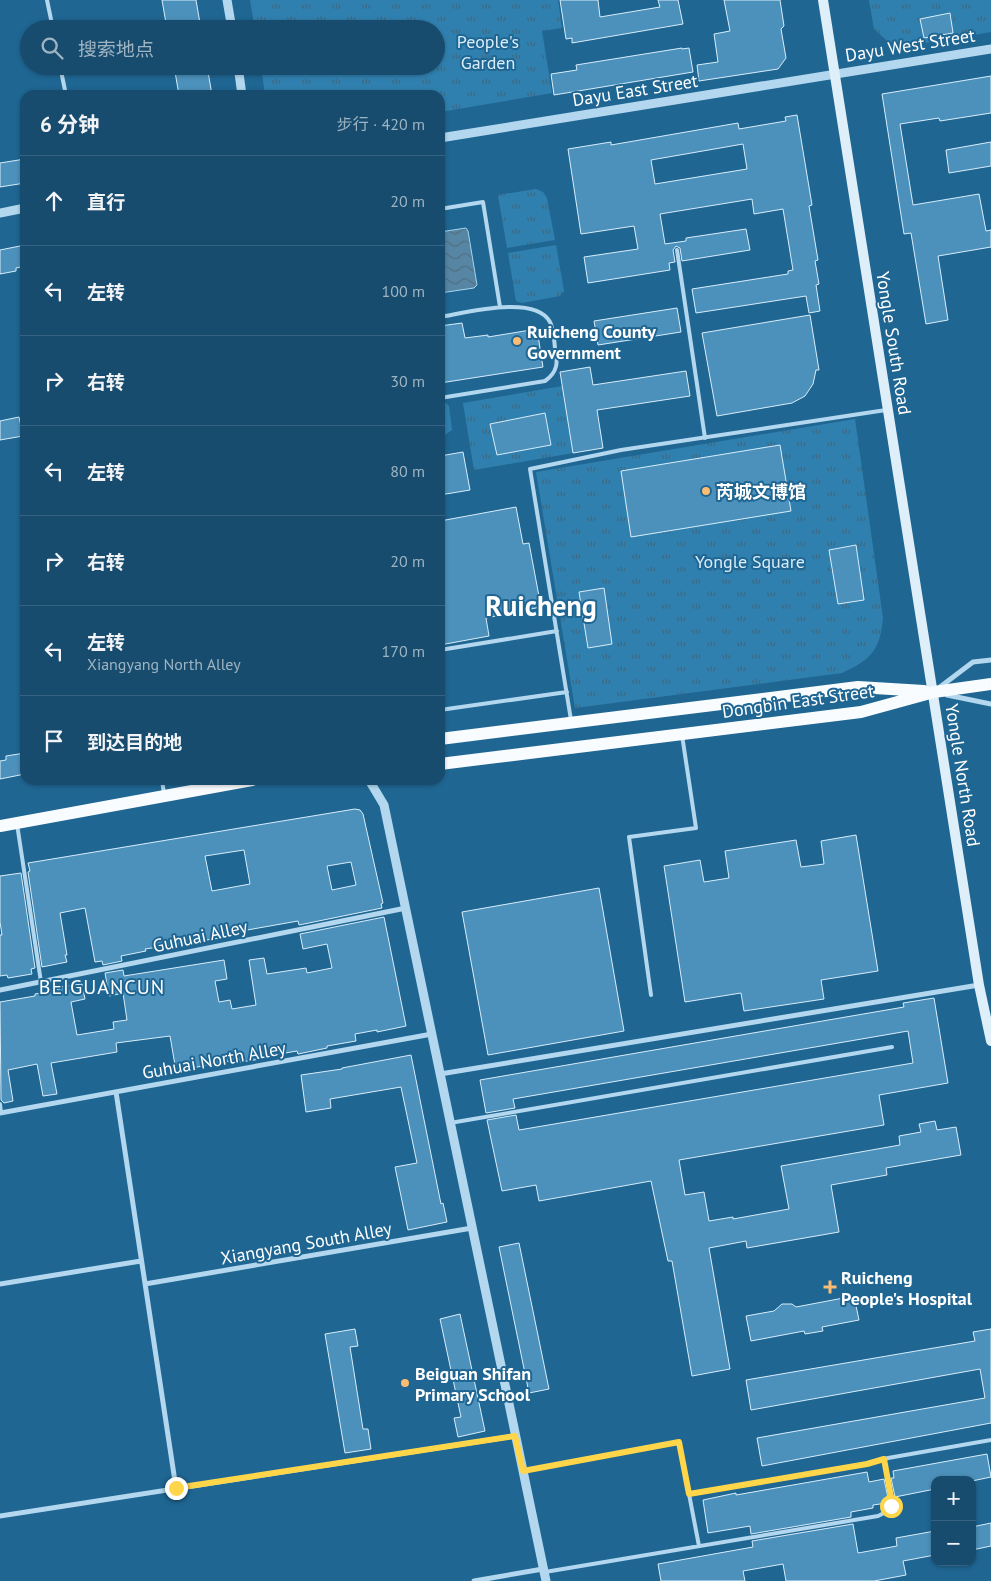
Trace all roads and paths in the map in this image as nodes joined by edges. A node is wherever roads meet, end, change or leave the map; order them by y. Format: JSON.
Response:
{"nodes":[{"id":1,"x":47,"y":0,"type":"edge"},
{"id":2,"x":228,"y":0,"type":"edge"},
{"id":3,"x":823,"y":0,"type":"edge"},
{"id":4,"x":51,"y":20,"type":"edge"},
{"id":5,"x":231,"y":20,"type":"edge"},
{"id":6,"x":991,"y":49,"type":"edge"},
{"id":7,"x":834,"y":74,"type":"junction"},
{"id":8,"x":62,"y":75,"type":"edge"},
{"id":9,"x":239,"y":75,"type":"edge"},
{"id":10,"x":65,"y":90,"type":"edge"},
{"id":11,"x":241,"y":90,"type":"edge"},
{"id":12,"x":445,"y":137,"type":"edge"},
{"id":13,"x":445,"y":208,"type":"edge"},
{"id":14,"x":20,"y":209,"type":"edge"},
{"id":15,"x":0,"y":213,"type":"edge"},
{"id":16,"x":677,"y":250,"type":"dead end"},
{"id":17,"x":500,"y":307,"type":"junction"},
{"id":18,"x":445,"y":315,"type":"edge"},
{"id":19,"x":445,"y":397,"type":"edge"},
{"id":20,"x":888,"y":410,"type":"junction"},
{"id":21,"x":705,"y":438,"type":"junction"},
{"id":22,"x":557,"y":631,"type":"junction"},
{"id":23,"x":445,"y":649,"type":"edge"},
{"id":24,"x":991,"y":660,"type":"edge"},
{"id":25,"x":991,"y":684,"type":"edge"},
{"id":26,"x":566,"y":692,"type":"junction"},
{"id":27,"x":934,"y":692,"type":"junction"},
{"id":28,"x":991,"y":704,"type":"edge"},
{"id":29,"x":445,"y":709,"type":"edge"},
{"id":30,"x":572,"y":722,"type":"junction"},
{"id":31,"x":682,"y":734,"type":"junction"},
{"id":32,"x":445,"y":738,"type":"edge"},
{"id":33,"x":445,"y":763,"type":"edge"},
{"id":34,"x":163,"y":785,"type":"edge"},
{"id":35,"x":225,"y":785,"type":"edge"},
{"id":36,"x":371,"y":785,"type":"edge"},
{"id":37,"x":165,"y":796,"type":"junction"},
{"id":38,"x":16,"y":823,"type":"junction"},
{"id":39,"x":0,"y":826,"type":"edge"},
{"id":40,"x":406,"y":908,"type":"junction"},
{"id":41,"x":41,"y":982,"type":"junction"},
{"id":42,"x":980,"y":985,"type":"junction"},
{"id":43,"x":0,"y":990,"type":"edge"},
{"id":44,"x":651,"y":995,"type":"dead end"},
{"id":45,"x":432,"y":1034,"type":"junction"},
{"id":46,"x":991,"y":1040,"type":"edge"},
{"id":47,"x":892,"y":1047,"type":"dead end"},
{"id":48,"x":440,"y":1074,"type":"junction"},
{"id":49,"x":116,"y":1092,"type":"junction"},
{"id":50,"x":0,"y":1104,"type":"edge"},
{"id":51,"x":1,"y":1113,"type":"edge"},
{"id":52,"x":450,"y":1123,"type":"junction"},
{"id":53,"x":472,"y":1228,"type":"junction"},
{"id":54,"x":141,"y":1261,"type":"junction"},
{"id":55,"x":0,"y":1284,"type":"edge"},
{"id":56,"x":145,"y":1284,"type":"junction"},
{"id":57,"x":515,"y":1436,"type":"junction"},
{"id":58,"x":991,"y":1440,"type":"edge"},
{"id":59,"x":884,"y":1459,"type":"junction"},
{"id":60,"x":523,"y":1471,"type":"junction"},
{"id":61,"x":176,"y":1488,"type":"junction"},
{"id":62,"x":689,"y":1494,"type":"junction"},
{"id":63,"x":0,"y":1516,"type":"edge"},
{"id":64,"x":699,"y":1546,"type":"junction"},
{"id":65,"x":544,"y":1574,"type":"edge"},
{"id":66,"x":474,"y":1581,"type":"edge"}],
"edges":[{"from":1,"to":4,"type":"lane"},
{"from":2,"to":5,"type":"street"},
{"from":3,"to":7,"type":"main road","name":"Yongle South Road"},
{"from":6,"to":7,"type":"street","name":"Dayu West Street"},
{"from":7,"to":12,"type":"street","name":"Dayu East Street"},
{"from":7,"to":20,"type":"main road","name":"Yongle South Road"},
{"from":8,"to":10,"type":"lane"},
{"from":9,"to":11,"type":"street"},
{"from":13,"to":17,"type":"lane"},
{"from":14,"to":15,"type":"street"},
{"from":16,"to":21,"type":"lane"},
{"from":17,"to":18,"type":"lane"},
{"from":17,"to":19,"type":"lane"},
{"from":20,"to":21,"type":"lane"},
{"from":20,"to":27,"type":"main road","name":"Yongle South Road"},
{"from":21,"to":22,"type":"lane"},
{"from":22,"to":23,"type":"lane"},
{"from":22,"to":26,"type":"lane"},
{"from":24,"to":27,"type":"street"},
{"from":25,"to":27,"type":"main road"},
{"from":26,"to":29,"type":"lane"},
{"from":26,"to":30,"type":"lane"},
{"from":27,"to":28,"type":"street"},
{"from":27,"to":30,"type":"main road","name":"Dongbin East Street"},
{"from":27,"to":31,"type":"main road","name":"Dongbin East Street"},
{"from":27,"to":42,"type":"main road","name":"Yongle North Road"},
{"from":30,"to":32,"type":"main road","name":"Dongbin East Street"},
{"from":31,"to":33,"type":"main road","name":"Dongbin East Street"},
{"from":31,"to":44,"type":"lane"},
{"from":34,"to":37,"type":"lane"},
{"from":35,"to":37,"type":"main road"},
{"from":36,"to":40,"type":"street"},
{"from":37,"to":38,"type":"main road"},
{"from":38,"to":39,"type":"main road"},
{"from":38,"to":41,"type":"lane"},
{"from":40,"to":41,"type":"street","name":"Guhuai Alley"},
{"from":40,"to":45,"type":"street"},
{"from":41,"to":43,"type":"street","name":"Guhuai Alley"},
{"from":42,"to":46,"type":"main road","name":"Yongle North Road"},
{"from":42,"to":48,"type":"street"},
{"from":45,"to":48,"type":"street"},
{"from":45,"to":49,"type":"street","name":"Guhuai North Alley"},
{"from":47,"to":52,"type":"lane"},
{"from":48,"to":52,"type":"street"},
{"from":49,"to":51,"type":"street","name":"Guhuai North Alley"},
{"from":49,"to":54,"type":"street"},
{"from":50,"to":51,"type":"lane"},
{"from":52,"to":53,"type":"street"},
{"from":53,"to":56,"type":"street","name":"Xiangyang South Alley"},
{"from":53,"to":57,"type":"street"},
{"from":54,"to":55,"type":"street"},
{"from":54,"to":56,"type":"street"},
{"from":56,"to":61,"type":"street"},
{"from":57,"to":60,"type":"street"},
{"from":57,"to":61,"type":"street"},
{"from":58,"to":59,"type":"lane"},
{"from":59,"to":62,"type":"lane"},
{"from":59,"to":64,"type":"lane"},
{"from":60,"to":62,"type":"lane"},
{"from":60,"to":65,"type":"street"},
{"from":61,"to":63,"type":"street"},
{"from":62,"to":64,"type":"lane"},
{"from":64,"to":65,"type":"lane"},
{"from":65,"to":66,"type":"street"}]}
